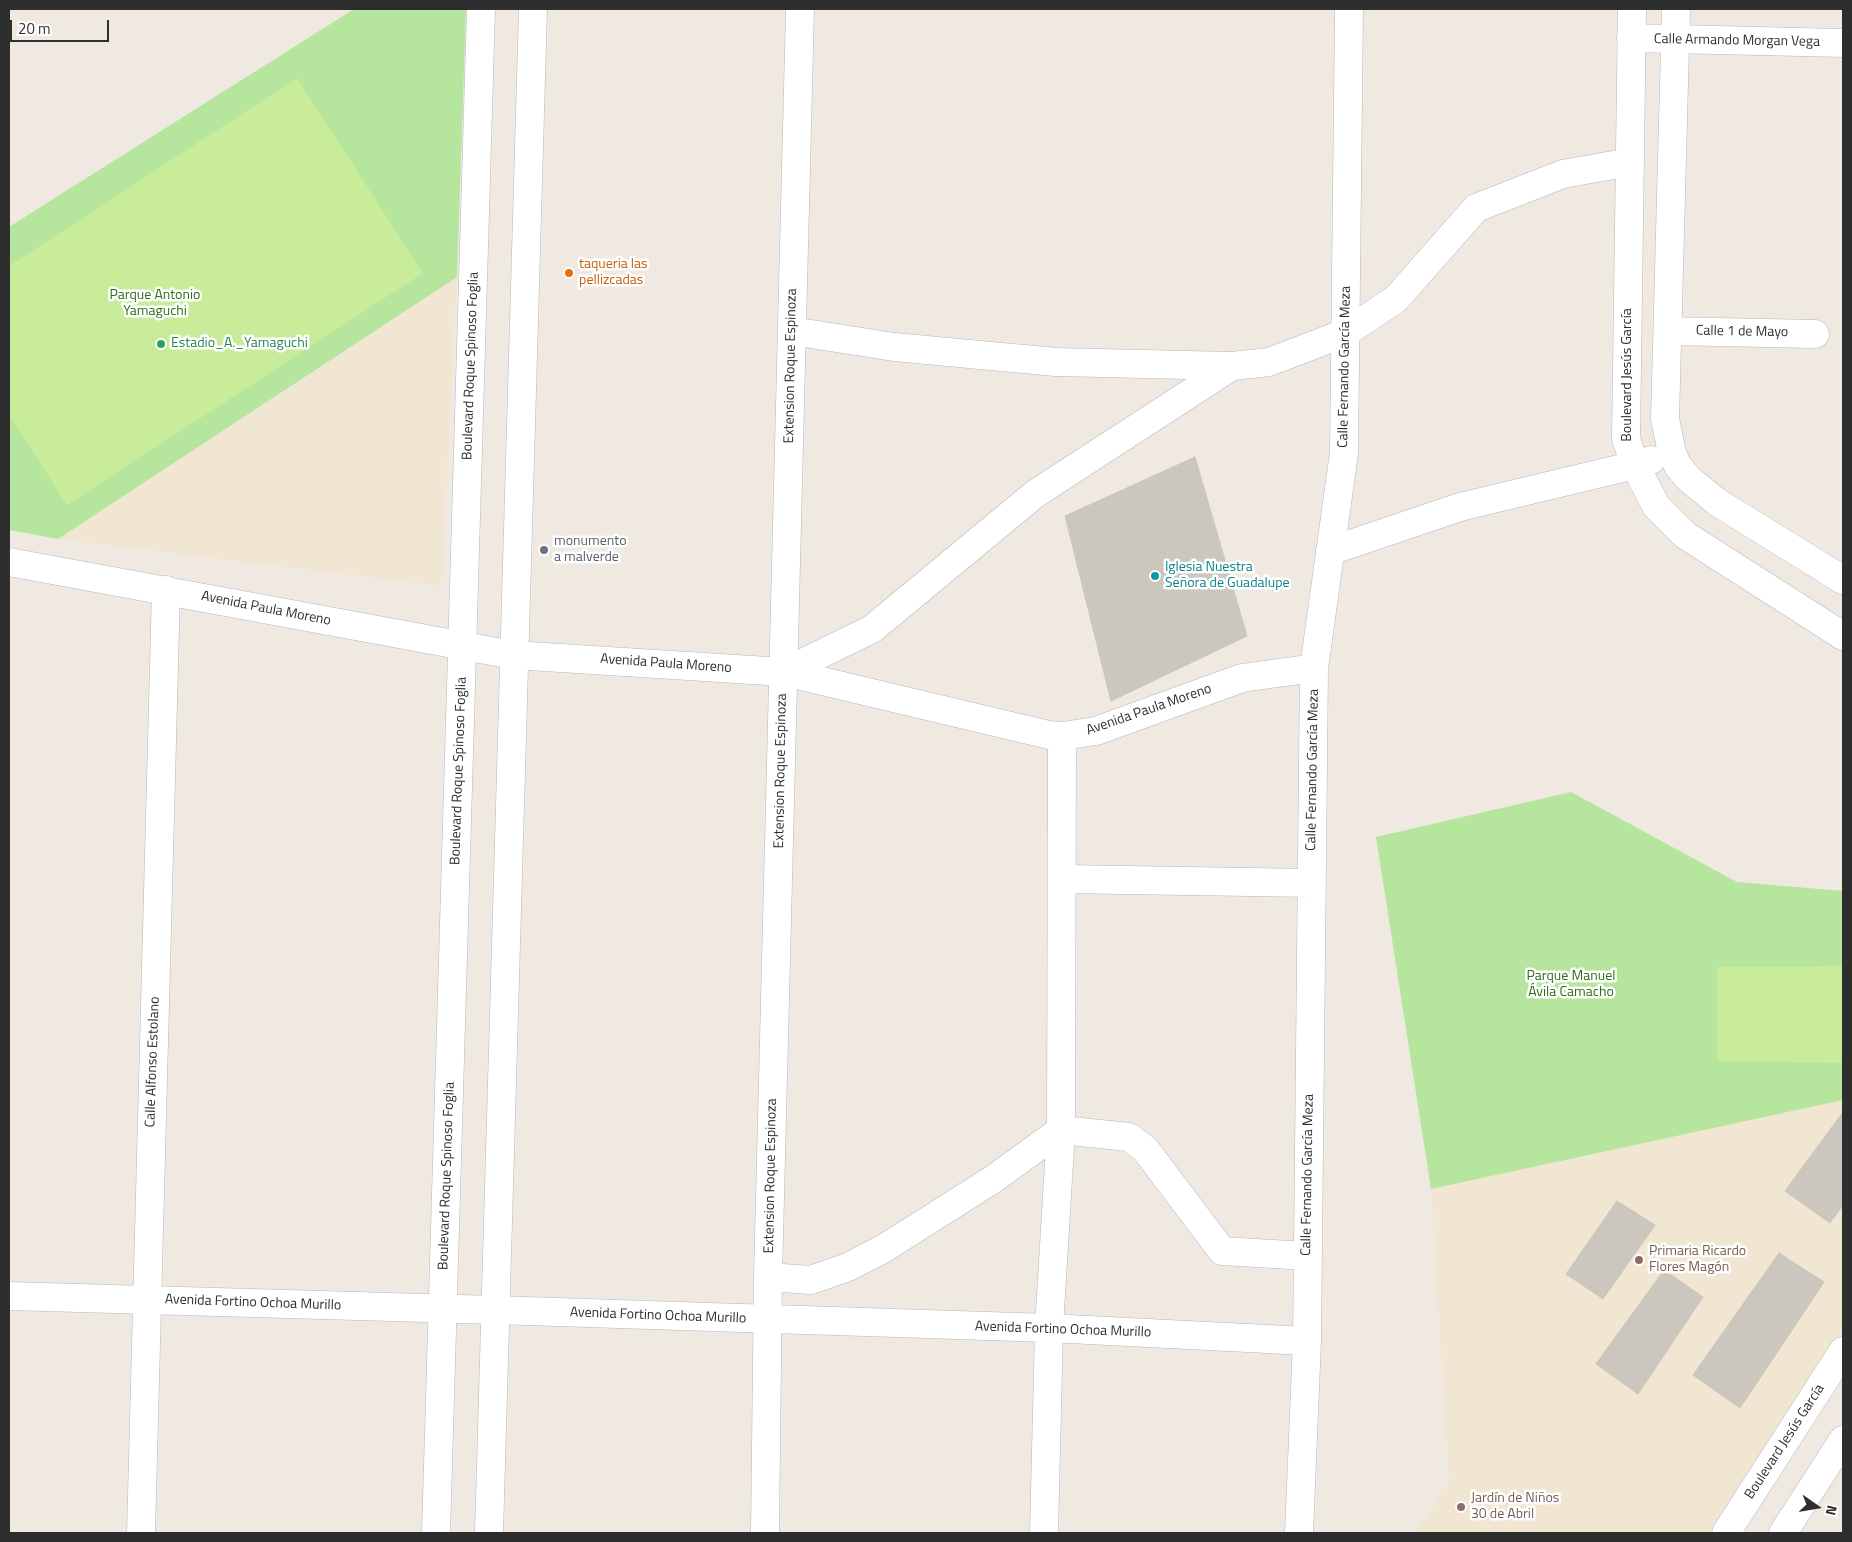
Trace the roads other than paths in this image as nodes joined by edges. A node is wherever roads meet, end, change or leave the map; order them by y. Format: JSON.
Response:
{"nodes":[{"id":1,"x":481,"y":9,"type":"edge"},
{"id":2,"x":533,"y":9,"type":"edge"},
{"id":3,"x":800,"y":9,"type":"edge"},
{"id":4,"x":1349,"y":9,"type":"edge"},
{"id":5,"x":1632,"y":9,"type":"edge"},
{"id":6,"x":1676,"y":9,"type":"edge"},
{"id":7,"x":1632,"y":38,"type":"junction"},
{"id":8,"x":1676,"y":38,"type":"junction"},
{"id":9,"x":1843,"y":44,"type":"edge"},
{"id":10,"x":1630,"y":162,"type":"junction"},
{"id":11,"x":792,"y":331,"type":"junction"},
{"id":12,"x":1668,"y":331,"type":"junction"},
{"id":13,"x":1345,"y":333,"type":"junction"},
{"id":14,"x":1815,"y":334,"type":"dead end"},
{"id":15,"x":1232,"y":366,"type":"junction"},
{"id":16,"x":1672,"y":453,"type":"junction"},
{"id":17,"x":1635,"y":466,"type":"junction"},
{"id":18,"x":1330,"y":551,"type":"junction"},
{"id":19,"x":9,"y":562,"type":"edge"},
{"id":20,"x":1843,"y":580,"type":"edge"},
{"id":21,"x":166,"y":590,"type":"junction"},
{"id":22,"x":1843,"y":636,"type":"edge"},
{"id":23,"x":462,"y":646,"type":"junction"},
{"id":24,"x":514,"y":655,"type":"junction"},
{"id":25,"x":1314,"y":668,"type":"junction"},
{"id":26,"x":784,"y":672,"type":"junction"},
{"id":27,"x":1062,"y":736,"type":"junction"},
{"id":28,"x":1062,"y":879,"type":"junction"},
{"id":29,"x":1312,"y":883,"type":"junction"},
{"id":30,"x":1061,"y":1130,"type":"junction"},
{"id":31,"x":1307,"y":1256,"type":"junction"},
{"id":32,"x":768,"y":1277,"type":"junction"},
{"id":33,"x":9,"y":1296,"type":"edge"},
{"id":34,"x":147,"y":1300,"type":"junction"},
{"id":35,"x":443,"y":1309,"type":"junction"},
{"id":36,"x":495,"y":1310,"type":"junction"},
{"id":37,"x":768,"y":1320,"type":"junction"},
{"id":38,"x":1049,"y":1328,"type":"junction"},
{"id":39,"x":1307,"y":1341,"type":"junction"},
{"id":40,"x":1843,"y":1351,"type":"edge"},
{"id":41,"x":1843,"y":1440,"type":"edge"},
{"id":42,"x":141,"y":1533,"type":"edge"},
{"id":43,"x":436,"y":1533,"type":"edge"},
{"id":44,"x":489,"y":1533,"type":"edge"},
{"id":45,"x":765,"y":1533,"type":"edge"},
{"id":46,"x":1044,"y":1533,"type":"edge"},
{"id":47,"x":1299,"y":1533,"type":"edge"},
{"id":48,"x":1726,"y":1533,"type":"edge"},
{"id":49,"x":1783,"y":1533,"type":"edge"}],
"edges":[{"from":1,"to":23,"type":"street","name":"Boulevard Roque Spinoso Foglia"},
{"from":2,"to":24,"type":"street"},
{"from":3,"to":11,"type":"street","name":"Extension Roque Espinoza"},
{"from":4,"to":13,"type":"street","name":"Calle Fernando García Meza"},
{"from":5,"to":7,"type":"street","name":"Boulevard Jesús García"},
{"from":6,"to":8,"type":"street"},
{"from":7,"to":8,"type":"street","name":"Calle Armando Morgan Vega"},
{"from":7,"to":10,"type":"street","name":"Boulevard Jesús García"},
{"from":8,"to":9,"type":"street","name":"Calle Armando Morgan Vega"},
{"from":8,"to":12,"type":"street"},
{"from":10,"to":13,"type":"street"},
{"from":10,"to":17,"type":"street","name":"Boulevard Jesús García"},
{"from":11,"to":15,"type":"street"},
{"from":11,"to":26,"type":"street","name":"Extension Roque Espinoza"},
{"from":12,"to":14,"type":"street","name":"Calle 1 de Mayo"},
{"from":12,"to":16,"type":"street"},
{"from":13,"to":15,"type":"street"},
{"from":13,"to":18,"type":"street","name":"Calle Fernando García Meza"},
{"from":15,"to":26,"type":"street"},
{"from":16,"to":17,"type":"street"},
{"from":16,"to":20,"type":"street"},
{"from":17,"to":18,"type":"street"},
{"from":17,"to":22,"type":"street","name":"Boulevard Jesús García"},
{"from":18,"to":25,"type":"street","name":"Calle Fernando García Meza"},
{"from":19,"to":21,"type":"street","name":"Avenida Paula Moreno"},
{"from":21,"to":23,"type":"street","name":"Avenida Paula Moreno"},
{"from":21,"to":34,"type":"street","name":"Calle Alfonso Estolano"},
{"from":23,"to":24,"type":"street","name":"Avenida Paula Moreno"},
{"from":23,"to":35,"type":"street","name":"Boulevard Roque Spinoso Foglia"},
{"from":24,"to":26,"type":"street","name":"Avenida Paula Moreno"},
{"from":24,"to":36,"type":"street"},
{"from":25,"to":27,"type":"street","name":"Avenida Paula Moreno"},
{"from":25,"to":29,"type":"street","name":"Calle Fernando García Meza"},
{"from":26,"to":27,"type":"street","name":"Avenida Paula Moreno"},
{"from":26,"to":32,"type":"street","name":"Extension Roque Espinoza"},
{"from":27,"to":28,"type":"street"},
{"from":28,"to":29,"type":"street"},
{"from":28,"to":30,"type":"street"},
{"from":29,"to":31,"type":"street","name":"Calle Fernando García Meza"},
{"from":30,"to":31,"type":"street"},
{"from":30,"to":32,"type":"street"},
{"from":30,"to":38,"type":"street"},
{"from":31,"to":39,"type":"street","name":"Calle Fernando García Meza"},
{"from":32,"to":37,"type":"street","name":"Extension Roque Espinoza"},
{"from":33,"to":34,"type":"street","name":"Avenida Fortino Ochoa Murillo"},
{"from":34,"to":35,"type":"street","name":"Avenida Fortino Ochoa Murillo"},
{"from":34,"to":42,"type":"street","name":"Calle Alfonso Estolano"},
{"from":35,"to":36,"type":"street","name":"Avenida Fortino Ochoa Murillo"},
{"from":35,"to":43,"type":"street","name":"Boulevard Roque Spinoso Foglia"},
{"from":36,"to":37,"type":"street","name":"Avenida Fortino Ochoa Murillo"},
{"from":36,"to":44,"type":"street"},
{"from":37,"to":38,"type":"street","name":"Avenida Fortino Ochoa Murillo"},
{"from":37,"to":45,"type":"street","name":"Extension Roque Espinoza"},
{"from":38,"to":39,"type":"street","name":"Avenida Fortino Ochoa Murillo"},
{"from":38,"to":46,"type":"street"},
{"from":39,"to":47,"type":"street","name":"Calle Fernando García Meza"},
{"from":40,"to":48,"type":"street","name":"Boulevard Jesús García"},
{"from":41,"to":49,"type":"street"}]}
